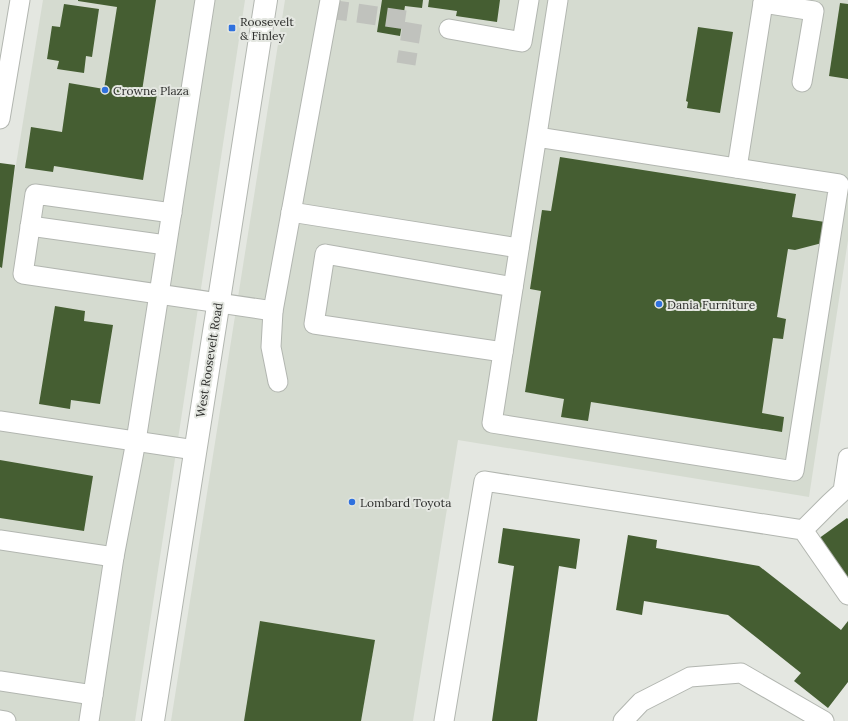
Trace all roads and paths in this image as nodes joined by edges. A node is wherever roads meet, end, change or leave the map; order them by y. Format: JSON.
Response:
{"nodes":[{"id":1,"x":20,"y":0,"type":"edge"},
{"id":2,"x":205,"y":0,"type":"edge"},
{"id":3,"x":266,"y":0,"type":"edge"},
{"id":4,"x":330,"y":0,"type":"edge"},
{"id":5,"x":529,"y":0,"type":"edge"},
{"id":6,"x":558,"y":0,"type":"edge"},
{"id":7,"x":763,"y":2,"type":"edge"},
{"id":8,"x":449,"y":29,"type":"dead end"},
{"id":9,"x":802,"y":82,"type":"dead end"},
{"id":10,"x":0,"y":119,"type":"edge"},
{"id":11,"x":537,"y":137,"type":"junction"},
{"id":12,"x":737,"y":168,"type":"junction"},
{"id":13,"x":291,"y":212,"type":"junction"},
{"id":14,"x":172,"y":213,"type":"junction"},
{"id":15,"x":30,"y":226,"type":"junction"},
{"id":16,"x":166,"y":245,"type":"junction"},
{"id":17,"x":519,"y":248,"type":"junction"},
{"id":18,"x":513,"y":287,"type":"junction"},
{"id":19,"x":159,"y":293,"type":"junction"},
{"id":20,"x":218,"y":303,"type":"junction"},
{"id":21,"x":273,"y":311,"type":"junction"},
{"id":22,"x":503,"y":352,"type":"junction"},
{"id":23,"x":278,"y":382,"type":"dead end"},
{"id":24,"x":0,"y":421,"type":"edge"},
{"id":25,"x":136,"y":441,"type":"junction"},
{"id":26,"x":195,"y":450,"type":"junction"},
{"id":27,"x":848,"y":458,"type":"edge"},
{"id":28,"x":845,"y":495,"type":"edge"},
{"id":29,"x":803,"y":530,"type":"junction"},
{"id":30,"x":0,"y":540,"type":"edge"},
{"id":31,"x":114,"y":557,"type":"junction"},
{"id":32,"x":848,"y":596,"type":"edge"},
{"id":33,"x":0,"y":681,"type":"edge"},
{"id":34,"x":93,"y":695,"type":"junction"},
{"id":35,"x":0,"y":720,"type":"edge"},
{"id":36,"x":6,"y":721,"type":"edge"},
{"id":37,"x":89,"y":721,"type":"edge"},
{"id":38,"x":152,"y":721,"type":"edge"},
{"id":39,"x":444,"y":721,"type":"edge"},
{"id":40,"x":623,"y":721,"type":"edge"},
{"id":41,"x":824,"y":721,"type":"edge"}],
"edges":[{"from":1,"to":10,"type":"street"},
{"from":2,"to":14,"type":"street"},
{"from":3,"to":20,"type":"main road","name":"West Roosevelt Road"},
{"from":4,"to":13,"type":"street"},
{"from":5,"to":8,"type":"street"},
{"from":6,"to":11,"type":"street"},
{"from":7,"to":9,"type":"street"},
{"from":7,"to":12,"type":"street"},
{"from":11,"to":12,"type":"street"},
{"from":11,"to":17,"type":"street"},
{"from":12,"to":22,"type":"street"},
{"from":13,"to":17,"type":"street"},
{"from":13,"to":21,"type":"street"},
{"from":14,"to":15,"type":"street"},
{"from":14,"to":16,"type":"street"},
{"from":15,"to":16,"type":"street"},
{"from":15,"to":19,"type":"street"},
{"from":16,"to":19,"type":"street"},
{"from":17,"to":18,"type":"street"},
{"from":18,"to":22,"type":"street"},
{"from":18,"to":22,"type":"street"},
{"from":19,"to":20,"type":"street"},
{"from":19,"to":25,"type":"street"},
{"from":20,"to":21,"type":"street"},
{"from":20,"to":26,"type":"main road","name":"West Roosevelt Road"},
{"from":21,"to":23,"type":"street"},
{"from":24,"to":25,"type":"street"},
{"from":25,"to":26,"type":"street"},
{"from":25,"to":31,"type":"street"},
{"from":26,"to":38,"type":"main road","name":"West Roosevelt Road"},
{"from":27,"to":28,"type":"street"},
{"from":28,"to":29,"type":"street"},
{"from":29,"to":32,"type":"street"},
{"from":29,"to":39,"type":"street"},
{"from":30,"to":31,"type":"street"},
{"from":31,"to":34,"type":"street"},
{"from":33,"to":34,"type":"street"},
{"from":34,"to":37,"type":"street"},
{"from":35,"to":36,"type":"street"},
{"from":40,"to":41,"type":"street"}]}
